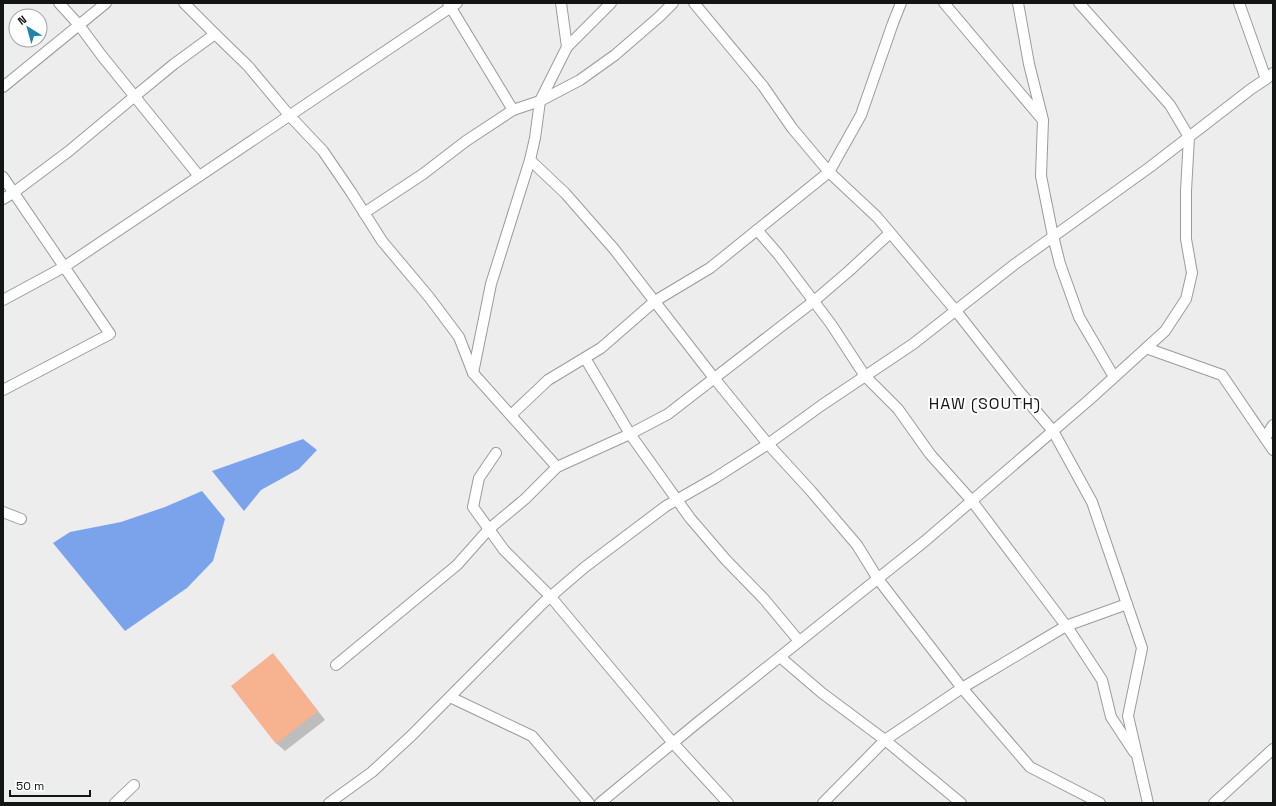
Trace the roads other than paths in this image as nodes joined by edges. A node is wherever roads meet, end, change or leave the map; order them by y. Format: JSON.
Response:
{"nodes":[{"id":1,"x":59,"y":3,"type":"edge"},
{"id":2,"x":106,"y":3,"type":"edge"},
{"id":3,"x":184,"y":3,"type":"edge"},
{"id":4,"x":561,"y":3,"type":"edge"},
{"id":5,"x":611,"y":3,"type":"edge"},
{"id":6,"x":673,"y":3,"type":"edge"},
{"id":7,"x":694,"y":3,"type":"edge"},
{"id":8,"x":901,"y":3,"type":"edge"},
{"id":9,"x":944,"y":3,"type":"edge"},
{"id":10,"x":1018,"y":3,"type":"edge"},
{"id":11,"x":1079,"y":3,"type":"edge"},
{"id":12,"x":1239,"y":3,"type":"edge"},
{"id":13,"x":452,"y":4,"type":"edge"},
{"id":14,"x":79,"y":25,"type":"junction"},
{"id":15,"x":215,"y":34,"type":"junction"},
{"id":16,"x":568,"y":47,"type":"junction"},
{"id":17,"x":1270,"y":76,"type":"edge"},
{"id":18,"x":3,"y":87,"type":"edge"},
{"id":19,"x":135,"y":96,"type":"junction"},
{"id":20,"x":540,"y":101,"type":"junction"},
{"id":21,"x":513,"y":110,"type":"junction"},
{"id":22,"x":289,"y":116,"type":"junction"},
{"id":23,"x":1043,"y":120,"type":"junction"},
{"id":24,"x":1189,"y":137,"type":"junction"},
{"id":25,"x":530,"y":160,"type":"junction"},
{"id":26,"x":829,"y":172,"type":"junction"},
{"id":27,"x":199,"y":176,"type":"junction"},
{"id":28,"x":3,"y":177,"type":"edge"},
{"id":29,"x":13,"y":193,"type":"junction"},
{"id":30,"x":3,"y":199,"type":"edge"},
{"id":31,"x":364,"y":213,"type":"junction"},
{"id":32,"x":757,"y":230,"type":"junction"},
{"id":33,"x":890,"y":233,"type":"junction"},
{"id":34,"x":1053,"y":236,"type":"junction"},
{"id":35,"x":64,"y":267,"type":"junction"},
{"id":36,"x":3,"y":300,"type":"edge"},
{"id":37,"x":655,"y":301,"type":"junction"},
{"id":38,"x":814,"y":301,"type":"junction"},
{"id":39,"x":956,"y":311,"type":"junction"},
{"id":40,"x":1146,"y":348,"type":"junction"},
{"id":41,"x":585,"y":358,"type":"junction"},
{"id":42,"x":473,"y":373,"type":"junction"},
{"id":43,"x":865,"y":376,"type":"junction"},
{"id":44,"x":1114,"y":377,"type":"junction"},
{"id":45,"x":714,"y":378,"type":"junction"},
{"id":46,"x":3,"y":390,"type":"edge"},
{"id":47,"x":511,"y":416,"type":"junction"},
{"id":48,"x":1273,"y":425,"type":"edge"},
{"id":49,"x":1053,"y":431,"type":"junction"},
{"id":50,"x":630,"y":434,"type":"junction"},
{"id":51,"x":1265,"y":438,"type":"junction"},
{"id":52,"x":768,"y":444,"type":"junction"},
{"id":53,"x":1273,"y":450,"type":"edge"},
{"id":54,"x":496,"y":453,"type":"dead end"},
{"id":55,"x":557,"y":467,"type":"junction"},
{"id":56,"x":676,"y":500,"type":"junction"},
{"id":57,"x":972,"y":501,"type":"junction"},
{"id":58,"x":3,"y":512,"type":"edge"},
{"id":59,"x":21,"y":519,"type":"dead end"},
{"id":60,"x":489,"y":529,"type":"junction"},
{"id":61,"x":878,"y":579,"type":"junction"},
{"id":62,"x":550,"y":596,"type":"junction"},
{"id":63,"x":1127,"y":604,"type":"junction"},
{"id":64,"x":1066,"y":626,"type":"junction"},
{"id":65,"x":799,"y":641,"type":"junction"},
{"id":66,"x":780,"y":657,"type":"junction"},
{"id":67,"x":336,"y":665,"type":"dead end"},
{"id":68,"x":962,"y":688,"type":"junction"},
{"id":69,"x":450,"y":697,"type":"junction"},
{"id":70,"x":885,"y":740,"type":"junction"},
{"id":71,"x":673,"y":743,"type":"junction"},
{"id":72,"x":1273,"y":749,"type":"edge"},
{"id":73,"x":1138,"y":757,"type":"junction"},
{"id":74,"x":134,"y":786,"type":"dead end"},
{"id":75,"x":115,"y":803,"type":"edge"},
{"id":76,"x":329,"y":803,"type":"edge"},
{"id":77,"x":589,"y":803,"type":"edge"},
{"id":78,"x":600,"y":803,"type":"edge"},
{"id":79,"x":728,"y":803,"type":"edge"},
{"id":80,"x":823,"y":803,"type":"edge"},
{"id":81,"x":961,"y":803,"type":"edge"},
{"id":82,"x":1100,"y":803,"type":"edge"},
{"id":83,"x":1148,"y":803,"type":"edge"},
{"id":84,"x":1214,"y":803,"type":"edge"}],
"edges":[{"from":1,"to":14,"type":"street"},
{"from":2,"to":14,"type":"street"},
{"from":3,"to":15,"type":"street"},
{"from":4,"to":16,"type":"street"},
{"from":5,"to":16,"type":"street"},
{"from":6,"to":20,"type":"street"},
{"from":7,"to":26,"type":"street"},
{"from":8,"to":26,"type":"street"},
{"from":9,"to":23,"type":"street"},
{"from":10,"to":23,"type":"street"},
{"from":11,"to":24,"type":"street"},
{"from":12,"to":17,"type":"street"},
{"from":13,"to":21,"type":"street"},
{"from":13,"to":22,"type":"street"},
{"from":14,"to":18,"type":"street"},
{"from":14,"to":19,"type":"street"},
{"from":15,"to":19,"type":"street"},
{"from":15,"to":22,"type":"street"},
{"from":16,"to":20,"type":"street"},
{"from":17,"to":24,"type":"street"},
{"from":19,"to":27,"type":"street"},
{"from":19,"to":29,"type":"street"},
{"from":20,"to":21,"type":"street"},
{"from":20,"to":25,"type":"street"},
{"from":21,"to":31,"type":"street"},
{"from":22,"to":27,"type":"street"},
{"from":22,"to":31,"type":"street"},
{"from":23,"to":34,"type":"street"},
{"from":24,"to":34,"type":"street"},
{"from":24,"to":40,"type":"street"},
{"from":25,"to":37,"type":"street"},
{"from":25,"to":42,"type":"street"},
{"from":26,"to":32,"type":"street"},
{"from":26,"to":33,"type":"street"},
{"from":27,"to":35,"type":"street"},
{"from":28,"to":29,"type":"street"},
{"from":29,"to":30,"type":"street"},
{"from":29,"to":35,"type":"street"},
{"from":31,"to":42,"type":"street"},
{"from":32,"to":37,"type":"street"},
{"from":32,"to":38,"type":"street"},
{"from":33,"to":38,"type":"street"},
{"from":33,"to":39,"type":"street"},
{"from":34,"to":39,"type":"street"},
{"from":34,"to":44,"type":"street"},
{"from":35,"to":36,"type":"street"},
{"from":35,"to":46,"type":"street"},
{"from":37,"to":41,"type":"street"},
{"from":37,"to":45,"type":"street"},
{"from":38,"to":43,"type":"street"},
{"from":38,"to":45,"type":"street"},
{"from":39,"to":43,"type":"street"},
{"from":39,"to":49,"type":"street"},
{"from":40,"to":44,"type":"street"},
{"from":40,"to":51,"type":"street"},
{"from":41,"to":47,"type":"street"},
{"from":41,"to":50,"type":"street"},
{"from":42,"to":47,"type":"street"},
{"from":43,"to":52,"type":"street"},
{"from":43,"to":57,"type":"street"},
{"from":44,"to":49,"type":"street"},
{"from":45,"to":50,"type":"street"},
{"from":45,"to":52,"type":"street"},
{"from":47,"to":55,"type":"street"},
{"from":48,"to":51,"type":"street"},
{"from":49,"to":57,"type":"street"},
{"from":49,"to":63,"type":"street"},
{"from":50,"to":55,"type":"street"},
{"from":50,"to":56,"type":"street"},
{"from":51,"to":53,"type":"street"},
{"from":52,"to":56,"type":"street"},
{"from":52,"to":61,"type":"street"},
{"from":54,"to":60,"type":"street"},
{"from":55,"to":60,"type":"street"},
{"from":56,"to":62,"type":"street"},
{"from":56,"to":65,"type":"street"},
{"from":57,"to":61,"type":"street"},
{"from":57,"to":64,"type":"street"},
{"from":58,"to":59,"type":"street"},
{"from":60,"to":62,"type":"street"},
{"from":60,"to":67,"type":"street"},
{"from":61,"to":65,"type":"street"},
{"from":61,"to":68,"type":"street"},
{"from":62,"to":69,"type":"street"},
{"from":62,"to":71,"type":"street"},
{"from":63,"to":64,"type":"street"},
{"from":63,"to":73,"type":"street"},
{"from":64,"to":68,"type":"street"},
{"from":64,"to":73,"type":"street"},
{"from":65,"to":66,"type":"street"},
{"from":66,"to":70,"type":"street"},
{"from":66,"to":71,"type":"street"},
{"from":68,"to":70,"type":"street"},
{"from":68,"to":82,"type":"street"},
{"from":69,"to":76,"type":"street"},
{"from":69,"to":77,"type":"street"},
{"from":70,"to":80,"type":"street"},
{"from":70,"to":81,"type":"street"},
{"from":71,"to":78,"type":"street"},
{"from":71,"to":79,"type":"street"},
{"from":72,"to":84,"type":"street"},
{"from":73,"to":83,"type":"street"},
{"from":74,"to":75,"type":"street"}]}
